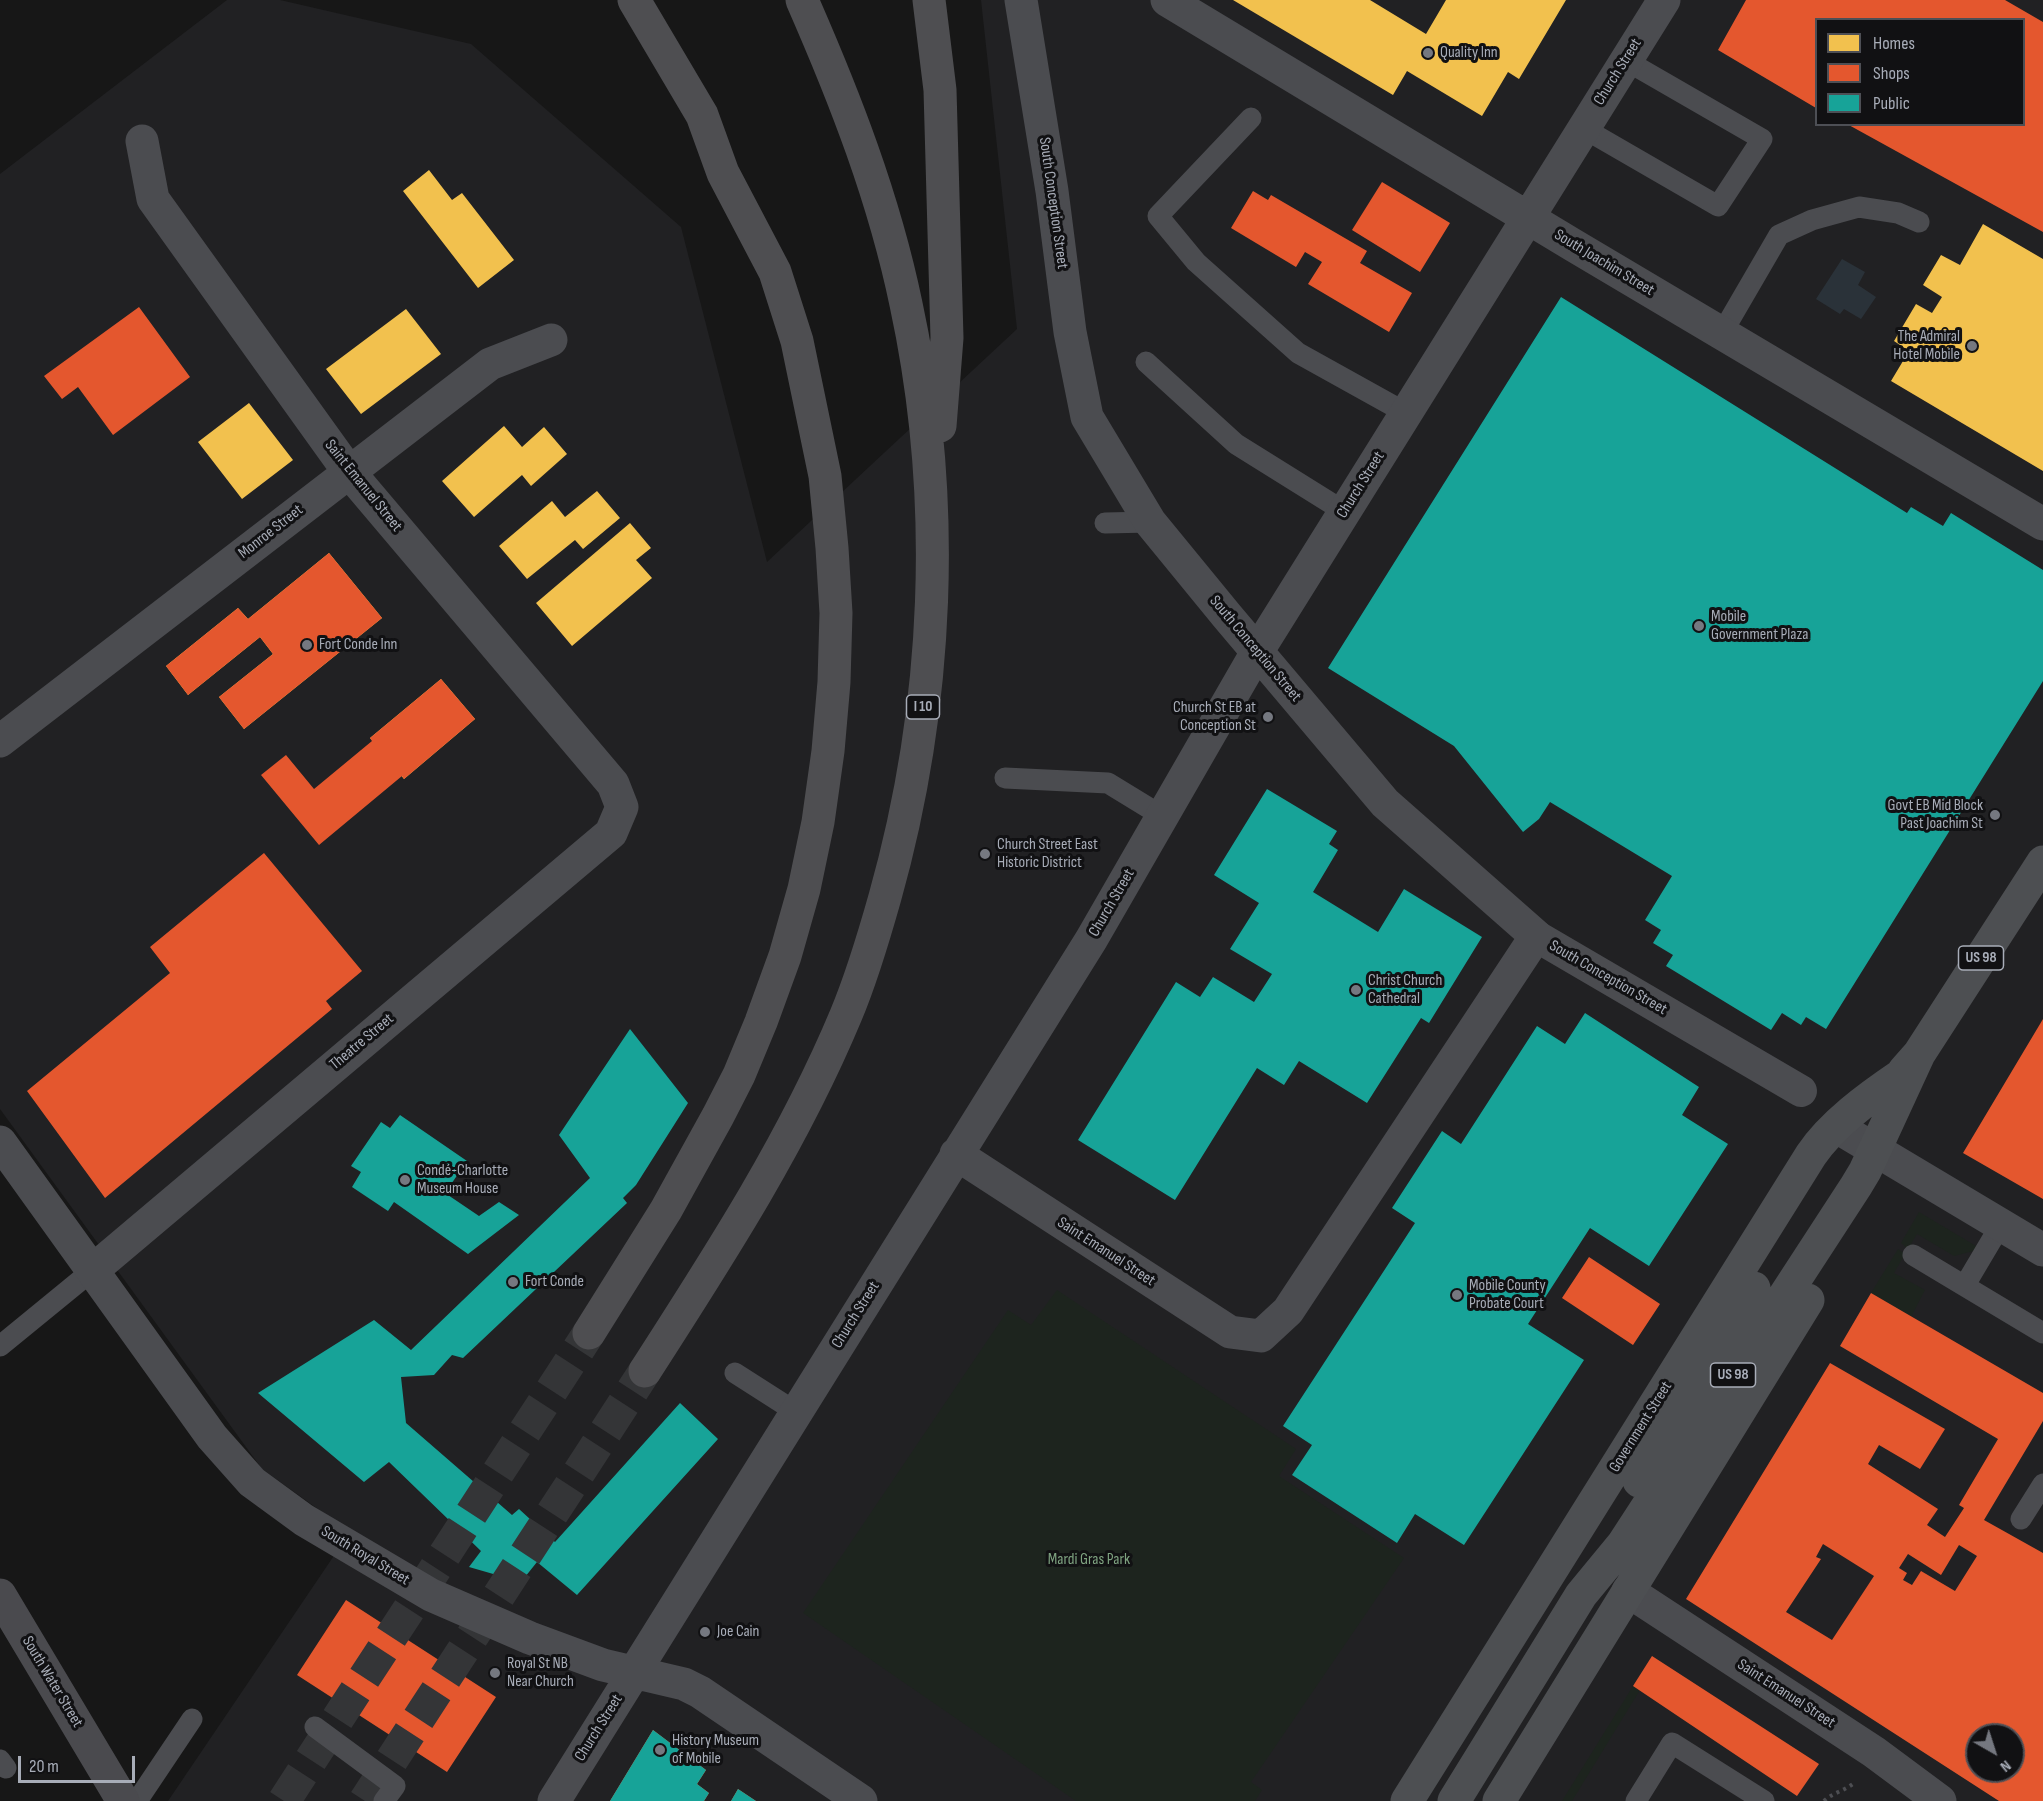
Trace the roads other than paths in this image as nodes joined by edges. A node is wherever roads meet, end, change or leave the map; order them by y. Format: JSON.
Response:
{"nodes":[{"id":1,"x":634,"y":0,"type":"edge"},
{"id":2,"x":802,"y":0,"type":"edge"},
{"id":3,"x":929,"y":0,"type":"edge"},
{"id":4,"x":1021,"y":0,"type":"edge"},
{"id":5,"x":1167,"y":0,"type":"edge"},
{"id":6,"x":1664,"y":0,"type":"edge"},
{"id":7,"x":1625,"y":60,"type":"junction"},
{"id":8,"x":1251,"y":118,"type":"dead end"},
{"id":9,"x":1583,"y":128,"type":"junction"},
{"id":10,"x":142,"y":141,"type":"dead end"},
{"id":11,"x":1527,"y":218,"type":"junction"},
{"id":12,"x":1919,"y":222,"type":"dead end"},
{"id":13,"x":1722,"y":333,"type":"junction"},
{"id":14,"x":551,"y":340,"type":"dead end"},
{"id":15,"x":1146,"y":362,"type":"dead end"},
{"id":16,"x":1406,"y":413,"type":"junction"},
{"id":17,"x":349,"y":472,"type":"junction"},
{"id":18,"x":1345,"y":512,"type":"junction"},
{"id":19,"x":932,"y":521,"type":"junction"},
{"id":20,"x":1150,"y":522,"type":"junction"},
{"id":21,"x":1105,"y":523,"type":"dead end"},
{"id":22,"x":2043,"y":524,"type":"edge"},
{"id":23,"x":1257,"y":652,"type":"junction"},
{"id":24,"x":0,"y":741,"type":"edge"},
{"id":25,"x":1005,"y":778,"type":"dead end"},
{"id":26,"x":622,"y":807,"type":"joint"},
{"id":27,"x":1162,"y":816,"type":"junction"},
{"id":28,"x":2043,"y":862,"type":"edge"},
{"id":29,"x":1536,"y":936,"type":"junction"},
{"id":30,"x":1908,"y":1071,"type":"junction"},
{"id":31,"x":1801,"y":1091,"type":"dead end"},
{"id":32,"x":0,"y":1142,"type":"edge"},
{"id":33,"x":1862,"y":1143,"type":"junction"},
{"id":34,"x":956,"y":1155,"type":"junction"},
{"id":35,"x":2000,"y":1226,"type":"junction"},
{"id":36,"x":2043,"y":1250,"type":"edge"},
{"id":37,"x":1913,"y":1255,"type":"dead end"},
{"id":38,"x":93,"y":1269,"type":"junction"},
{"id":39,"x":1965,"y":1285,"type":"junction"},
{"id":40,"x":589,"y":1333,"type":"tunnel mouth"},
{"id":41,"x":2043,"y":1333,"type":"edge"},
{"id":42,"x":0,"y":1346,"type":"edge"},
{"id":43,"x":645,"y":1371,"type":"tunnel mouth"},
{"id":44,"x":735,"y":1374,"type":"dead end"},
{"id":45,"x":796,"y":1412,"type":"junction"},
{"id":46,"x":2043,"y":1484,"type":"edge"},
{"id":47,"x":2021,"y":1519,"type":"dead end"},
{"id":48,"x":1629,"y":1591,"type":"junction"},
{"id":49,"x":0,"y":1595,"type":"edge"},
{"id":50,"x":634,"y":1672,"type":"junction"},
{"id":51,"x":192,"y":1719,"type":"dead end"},
{"id":52,"x":315,"y":1727,"type":"dead end"},
{"id":53,"x":123,"y":1801,"type":"edge"},
{"id":54,"x":137,"y":1801,"type":"edge"},
{"id":55,"x":384,"y":1801,"type":"edge"},
{"id":56,"x":554,"y":1801,"type":"edge"},
{"id":57,"x":861,"y":1801,"type":"edge"},
{"id":58,"x":1407,"y":1801,"type":"edge"},
{"id":59,"x":1454,"y":1801,"type":"edge"},
{"id":60,"x":1499,"y":1801,"type":"edge"},
{"id":61,"x":1636,"y":1801,"type":"edge"},
{"id":62,"x":1763,"y":1801,"type":"edge"},
{"id":63,"x":1940,"y":1801,"type":"edge"}],
"edges":[{"from":1,"to":40,"type":"highway"},
{"from":2,"to":19,"type":"highway","number":"I 10"},
{"from":3,"to":19,"type":"highway"},
{"from":4,"to":20,"type":"street","name":"South Conception Street"},
{"from":5,"to":11,"type":"street","name":"South Joachim Street"},
{"from":6,"to":7,"type":"street","name":"Church Street"},
{"from":7,"to":9,"type":"street","name":"Church Street"},
{"from":7,"to":9,"type":"lane"},
{"from":8,"to":16,"type":"lane"},
{"from":9,"to":11,"type":"street","name":"Church Street"},
{"from":10,"to":17,"type":"street","name":"Saint Emanuel Street"},
{"from":11,"to":13,"type":"street","name":"South Joachim Street"},
{"from":11,"to":16,"type":"street","name":"Church Street"},
{"from":12,"to":13,"type":"lane"},
{"from":13,"to":22,"type":"street","name":"South Joachim Street"},
{"from":14,"to":17,"type":"street","name":"Monroe Street"},
{"from":15,"to":18,"type":"lane"},
{"from":16,"to":18,"type":"street","name":"Church Street"},
{"from":17,"to":24,"type":"street","name":"Monroe Street"},
{"from":17,"to":26,"type":"street","name":"Saint Emanuel Street"},
{"from":18,"to":23,"type":"street","name":"Church Street"},
{"from":19,"to":43,"type":"highway","number":"I 10"},
{"from":20,"to":21,"type":"lane"},
{"from":20,"to":23,"type":"street","name":"South Conception Street"},
{"from":23,"to":27,"type":"street","name":"Church Street"},
{"from":23,"to":29,"type":"street","name":"South Conception Street"},
{"from":25,"to":27,"type":"lane"},
{"from":26,"to":38,"type":"street","name":"Theatre Street"},
{"from":27,"to":34,"type":"street","name":"Church Street"},
{"from":28,"to":30,"type":"main road","name":"Government Street","number":"US 98"},
{"from":29,"to":31,"type":"street","name":"South Conception Street"},
{"from":29,"to":34,"type":"street","name":"Saint Emanuel Street"},
{"from":30,"to":33,"type":"main road","name":"Government Street","number":"US 98"},
{"from":30,"to":33,"type":"main road","name":"Government Street"},
{"from":32,"to":38,"type":"street","name":"South Royal Street"},
{"from":33,"to":35,"type":"street"},
{"from":33,"to":48,"type":"main road","name":"Government Street"},
{"from":33,"to":58,"type":"main road","name":"Government Street"},
{"from":33,"to":59,"type":"main road","name":"Government Street","number":"US 98"},
{"from":34,"to":45,"type":"street","name":"Church Street"},
{"from":35,"to":36,"type":"street"},
{"from":35,"to":39,"type":"lane"},
{"from":37,"to":39,"type":"lane"},
{"from":38,"to":42,"type":"lane"},
{"from":38,"to":50,"type":"street","name":"South Royal Street"},
{"from":39,"to":41,"type":"lane"},
{"from":44,"to":45,"type":"lane"},
{"from":45,"to":50,"type":"street","name":"Church Street"},
{"from":46,"to":47,"type":"lane"},
{"from":48,"to":60,"type":"main road","name":"Government Street"},
{"from":48,"to":63,"type":"street","name":"Saint Emanuel Street"},
{"from":49,"to":53,"type":"main road","name":"South Water Street"},
{"from":50,"to":56,"type":"street","name":"Church Street"},
{"from":50,"to":57,"type":"street","name":"South Royal Street"},
{"from":51,"to":54,"type":"lane"},
{"from":52,"to":55,"type":"lane"},
{"from":61,"to":62,"type":"lane"}]}
